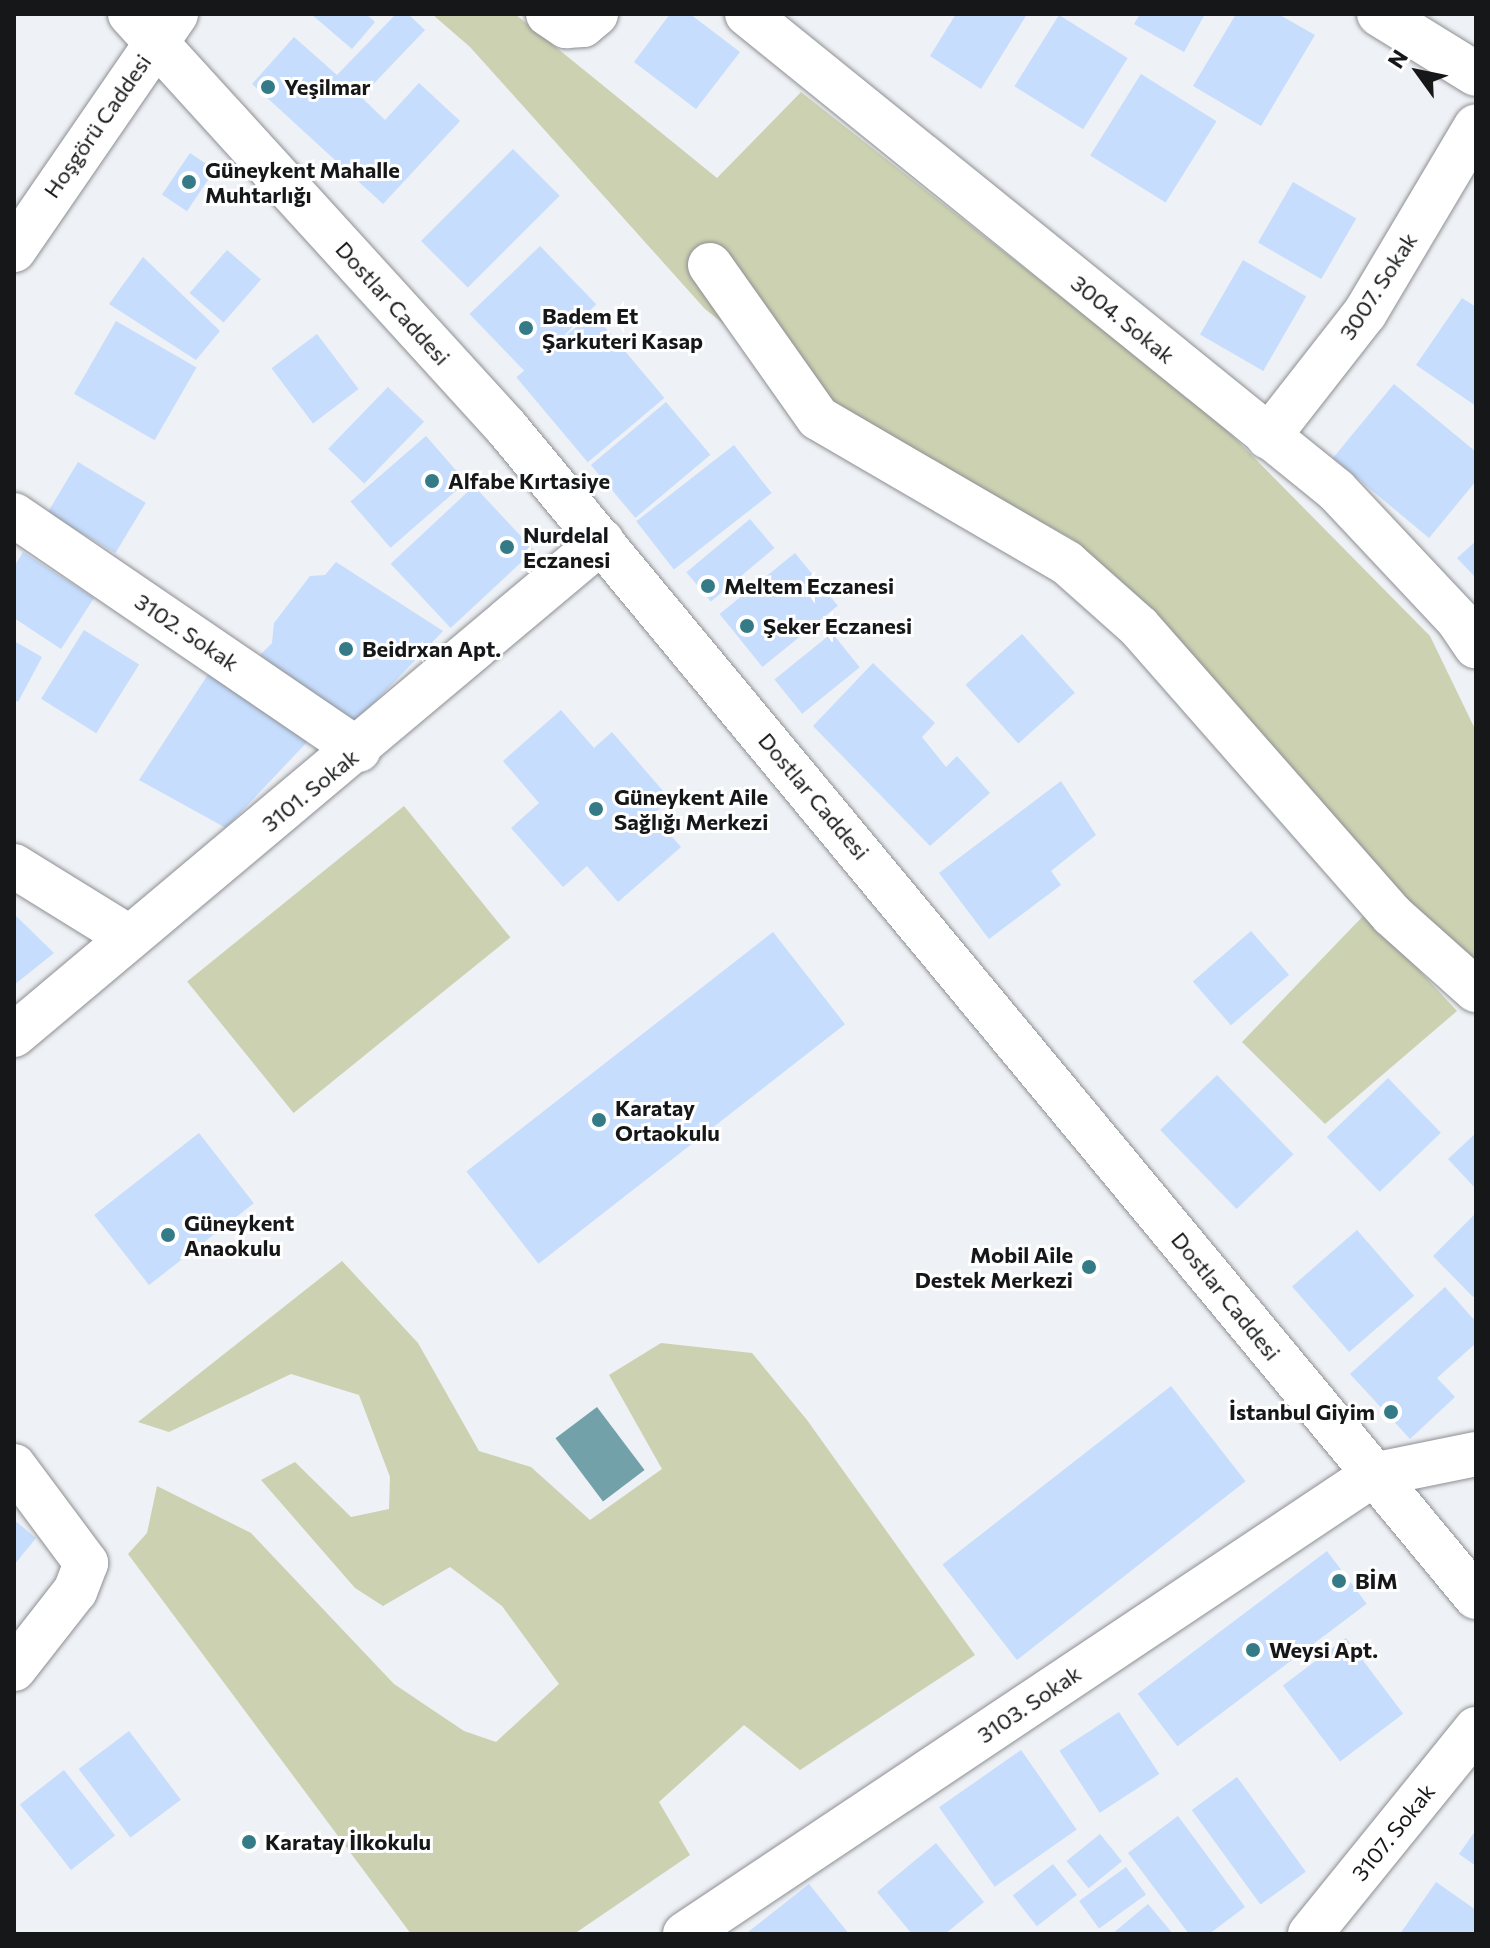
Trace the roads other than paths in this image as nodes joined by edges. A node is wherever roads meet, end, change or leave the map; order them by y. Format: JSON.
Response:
{"nodes":[{"id":1,"x":548,"y":14,"type":"edge"},
{"id":2,"x":596,"y":14,"type":"edge"},
{"id":3,"x":747,"y":14,"type":"edge"},
{"id":4,"x":1379,"y":14,"type":"edge"},
{"id":5,"x":154,"y":23,"type":"edge"},
{"id":6,"x":1476,"y":74,"type":"edge"},
{"id":7,"x":1476,"y":126,"type":"edge"},
{"id":8,"x":14,"y":250,"type":"edge"},
{"id":9,"x":710,"y":265,"type":"dead end"},
{"id":10,"x":1268,"y":437,"type":"junction"},
{"id":11,"x":14,"y":515,"type":"edge"},
{"id":12,"x":602,"y":541,"type":"junction"},
{"id":13,"x":1476,"y":647,"type":"edge"},
{"id":14,"x":359,"y":750,"type":"junction"},
{"id":15,"x":14,"y":866,"type":"edge"},
{"id":16,"x":129,"y":937,"type":"junction"},
{"id":17,"x":1476,"y":990,"type":"edge"},
{"id":18,"x":14,"y":1035,"type":"edge"},
{"id":19,"x":1476,"y":1454,"type":"edge"},
{"id":20,"x":14,"y":1466,"type":"edge"},
{"id":21,"x":1373,"y":1475,"type":"junction"},
{"id":22,"x":1476,"y":1597,"type":"edge"},
{"id":23,"x":14,"y":1669,"type":"edge"},
{"id":24,"x":1476,"y":1729,"type":"edge"},
{"id":25,"x":685,"y":1934,"type":"edge"},
{"id":26,"x":1310,"y":1934,"type":"edge"}],
"edges":[{"from":1,"to":2,"type":"street"},
{"from":3,"to":10,"type":"street","name":"3004. Sokak"},
{"from":4,"to":6,"type":"street"},
{"from":5,"to":8,"type":"street","name":"Hoşgörü Caddesi"},
{"from":5,"to":12,"type":"street","name":"Dostlar Caddesi"},
{"from":7,"to":10,"type":"street","name":"3007. Sokak"},
{"from":9,"to":17,"type":"street"},
{"from":10,"to":13,"type":"street","name":"3004. Sokak"},
{"from":11,"to":14,"type":"street","name":"3102. Sokak"},
{"from":12,"to":14,"type":"street","name":"3101. Sokak"},
{"from":12,"to":21,"type":"street","name":"Dostlar Caddesi"},
{"from":14,"to":16,"type":"street","name":"3101. Sokak"},
{"from":15,"to":16,"type":"street"},
{"from":16,"to":18,"type":"street","name":"3101. Sokak"},
{"from":19,"to":21,"type":"street"},
{"from":20,"to":23,"type":"street"},
{"from":21,"to":22,"type":"street","name":"Dostlar Caddesi"},
{"from":21,"to":25,"type":"street","name":"3103. Sokak"},
{"from":24,"to":26,"type":"street","name":"3107. Sokak"}]}
